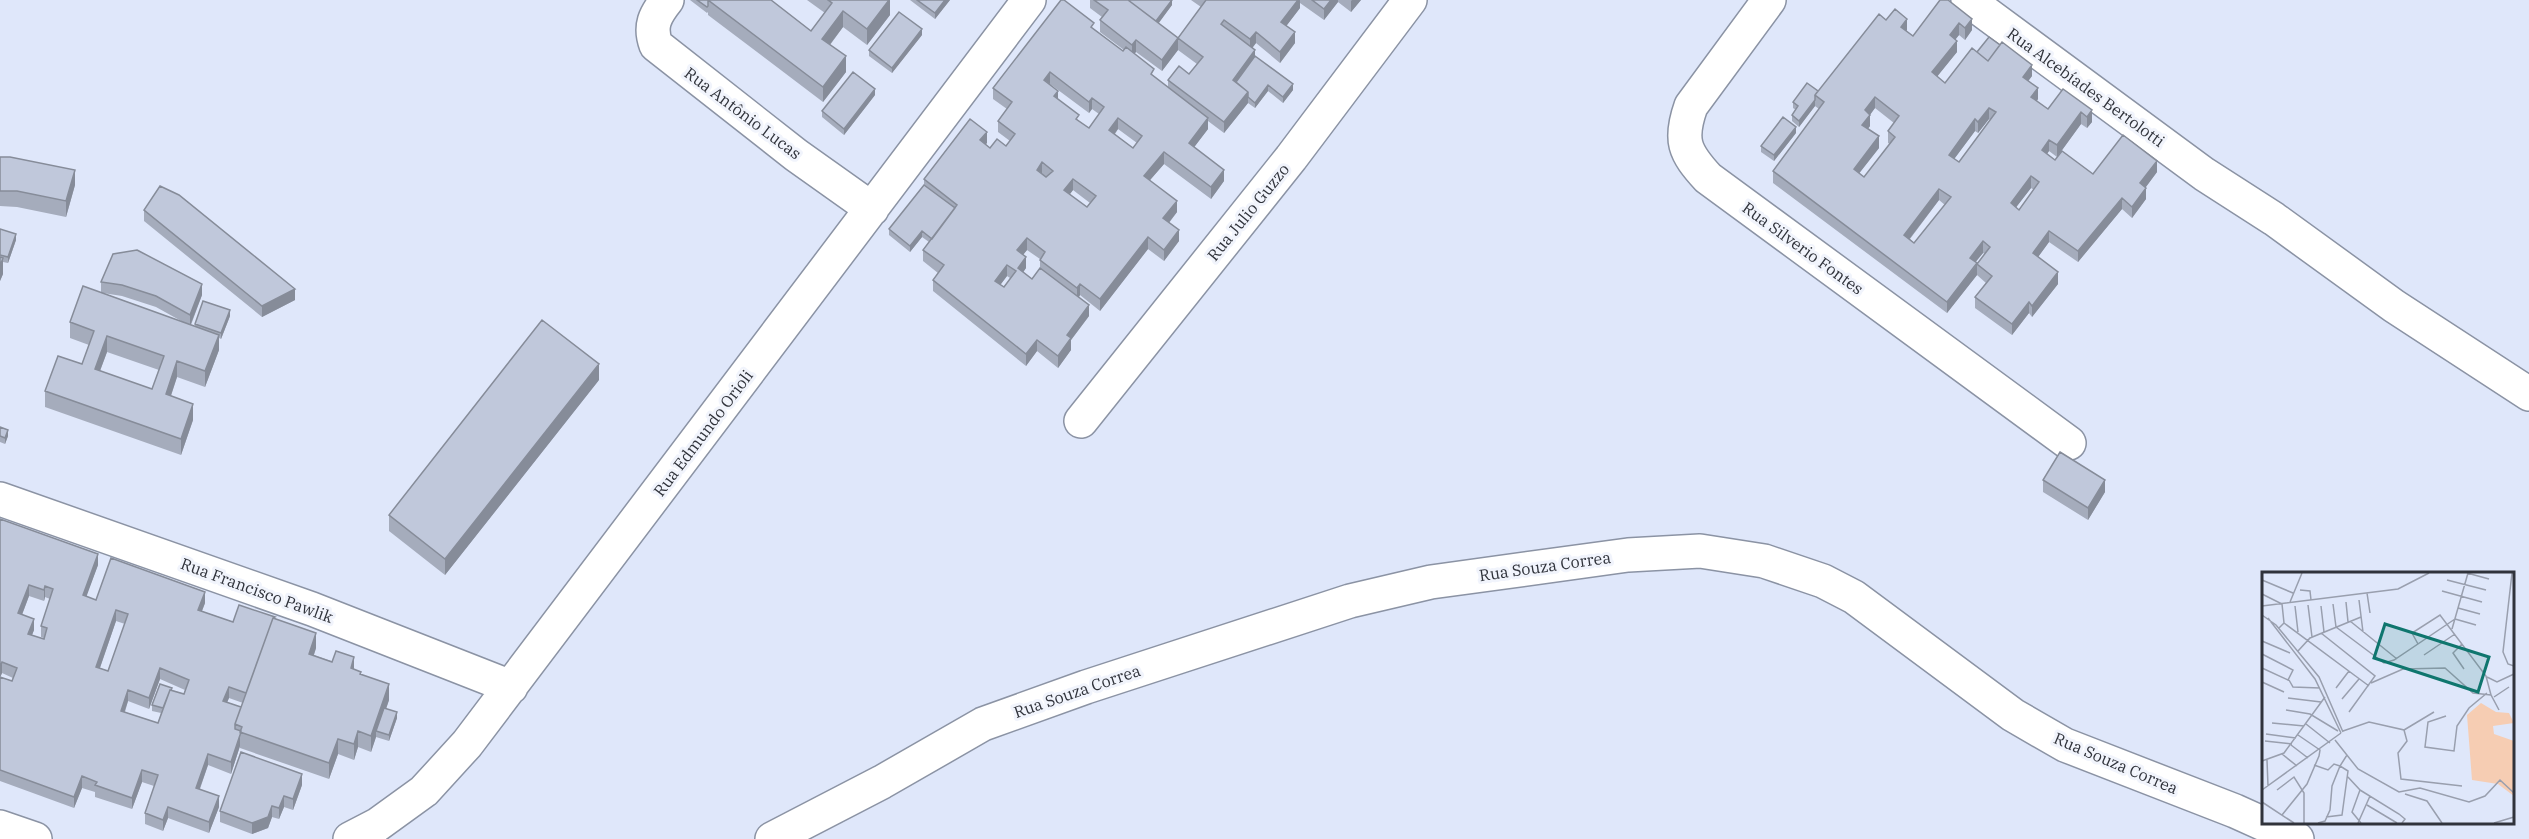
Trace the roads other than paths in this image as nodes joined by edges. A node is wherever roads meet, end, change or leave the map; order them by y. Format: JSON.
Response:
{"nodes":[{"id":1,"x":667,"y":0,"type":"edge"},
{"id":2,"x":1029,"y":0,"type":"edge"},
{"id":3,"x":1410,"y":0,"type":"edge"},
{"id":4,"x":1769,"y":0,"type":"edge"},
{"id":5,"x":1968,"y":0,"type":"edge"},
{"id":6,"x":872,"y":209,"type":"junction"},
{"id":7,"x":2529,"y":394,"type":"edge"},
{"id":8,"x":1081,"y":421,"type":"dead end"},
{"id":9,"x":2069,"y":443,"type":"dead end"},
{"id":10,"x":0,"y":500,"type":"edge"},
{"id":11,"x":511,"y":687,"type":"junction"},
{"id":12,"x":2262,"y":823,"type":"edge"},
{"id":13,"x":2264,"y":824,"type":"edge"},
{"id":14,"x":0,"y":826,"type":"edge"},
{"id":15,"x":35,"y":839,"type":"edge"},
{"id":16,"x":350,"y":839,"type":"edge"},
{"id":17,"x":772,"y":839,"type":"edge"},
{"id":18,"x":2297,"y":839,"type":"edge"}],
"edges":[{"from":1,"to":6,"type":"street","name":"Rua Antônio Lucas"},
{"from":2,"to":6,"type":"street","name":"Rua Edmundo Orioli"},
{"from":3,"to":8,"type":"street","name":"Rua Julio Guzzo"},
{"from":4,"to":9,"type":"street","name":"Rua Silverio Fontes"},
{"from":5,"to":7,"type":"street","name":"Rua Alcebíades Bertolotti"},
{"from":6,"to":11,"type":"street","name":"Rua Edmundo Orioli"},
{"from":10,"to":11,"type":"street","name":"Rua Francisco Pawlik"},
{"from":11,"to":16,"type":"street","name":"Rua Edmundo Orioli"},
{"from":12,"to":17,"type":"street","name":"Rua Souza Correa"},
{"from":13,"to":18,"type":"street","name":"Rua Souza Correa"},
{"from":14,"to":15,"type":"street"}]}
